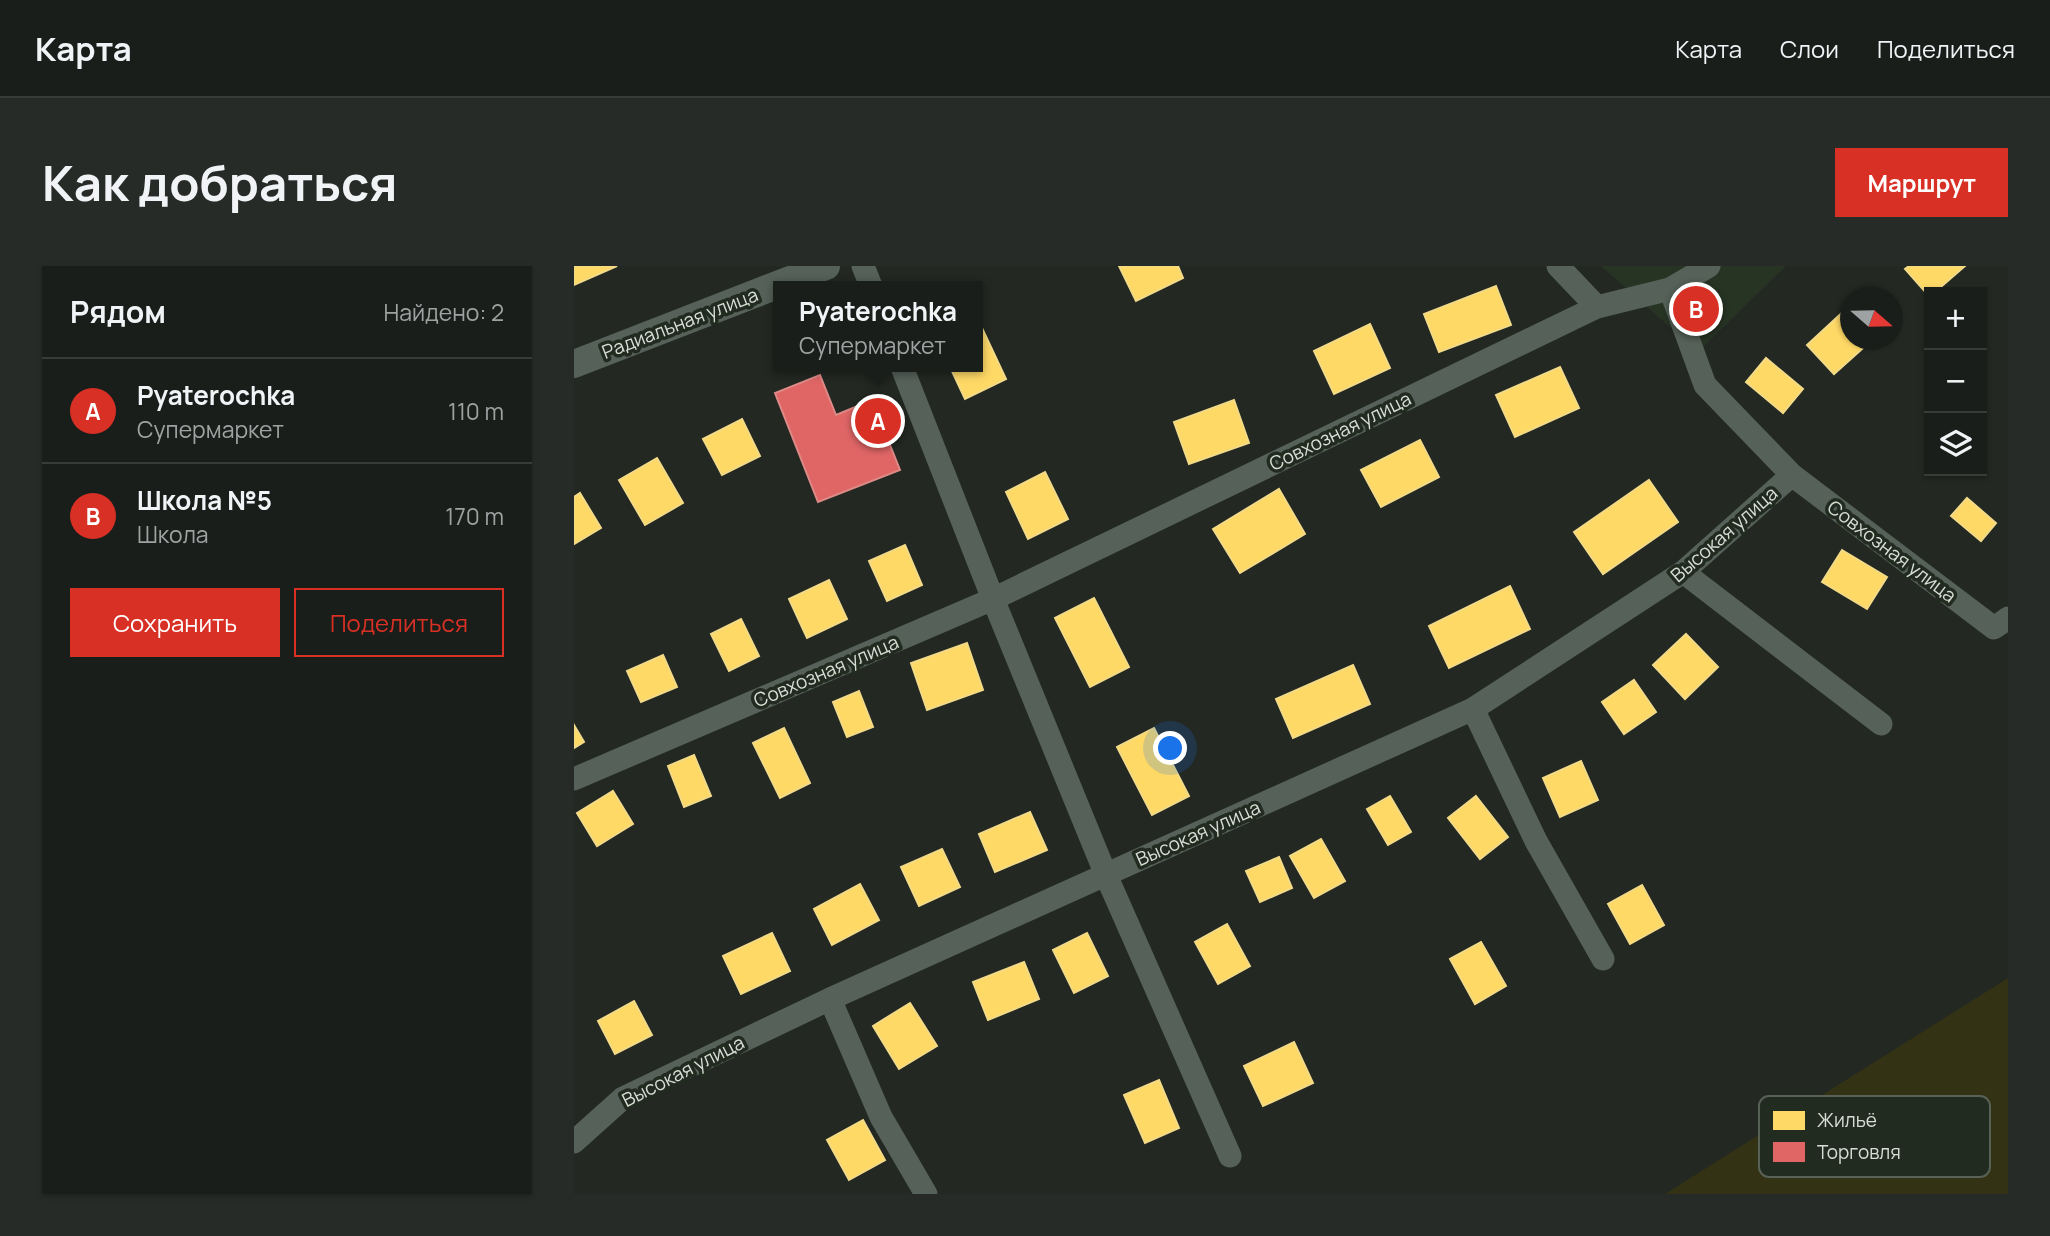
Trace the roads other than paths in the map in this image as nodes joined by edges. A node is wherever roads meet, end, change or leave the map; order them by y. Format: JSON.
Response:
{"nodes":[{"id":1,"x":825,"y":266,"type":"edge"},
{"id":2,"x":1558,"y":266,"type":"edge"},
{"id":3,"x":1709,"y":266,"type":"edge"},
{"id":4,"x":787,"y":281,"type":"edge"},
{"id":5,"x":773,"y":286,"type":"edge"},
{"id":6,"x":1670,"y":289,"type":"junction"},
{"id":7,"x":1597,"y":307,"type":"junction"},
{"id":8,"x":574,"y":364,"type":"edge"},
{"id":9,"x":904,"y":372,"type":"edge"},
{"id":10,"x":1792,"y":475,"type":"junction"},
{"id":11,"x":1683,"y":572,"type":"junction"},
{"id":12,"x":993,"y":599,"type":"junction"},
{"id":13,"x":2001,"y":623,"type":"edge"},
{"id":14,"x":1473,"y":709,"type":"junction"},
{"id":15,"x":1881,"y":724,"type":"dead end"},
{"id":16,"x":574,"y":779,"type":"edge"},
{"id":17,"x":1105,"y":874,"type":"junction"},
{"id":18,"x":1603,"y":959,"type":"dead end"},
{"id":19,"x":830,"y":999,"type":"junction"},
{"id":20,"x":574,"y":1142,"type":"edge"},
{"id":21,"x":1230,"y":1156,"type":"dead end"},
{"id":22,"x":926,"y":1194,"type":"edge"}],
"edges":[{"from":1,"to":4,"type":"street","name":"Радиальная улица"},
{"from":2,"to":7,"type":"street"},
{"from":3,"to":6,"type":"street"},
{"from":5,"to":8,"type":"street","name":"Радиальная улица"},
{"from":6,"to":7,"type":"street","name":"Совхозная улица"},
{"from":6,"to":10,"type":"street","name":"Совхозная улица"},
{"from":7,"to":12,"type":"street","name":"Совхозная улица"},
{"from":9,"to":12,"type":"street"},
{"from":10,"to":11,"type":"street","name":"Высокая улица"},
{"from":10,"to":13,"type":"street","name":"Совхозная улица"},
{"from":11,"to":14,"type":"street","name":"Высокая улица"},
{"from":11,"to":15,"type":"street"},
{"from":12,"to":16,"type":"street","name":"Совхозная улица"},
{"from":12,"to":17,"type":"street"},
{"from":14,"to":17,"type":"street","name":"Высокая улица"},
{"from":14,"to":18,"type":"street"},
{"from":17,"to":19,"type":"street","name":"Высокая улица"},
{"from":17,"to":21,"type":"street"},
{"from":19,"to":20,"type":"street","name":"Высокая улица"},
{"from":19,"to":22,"type":"street"}]}
